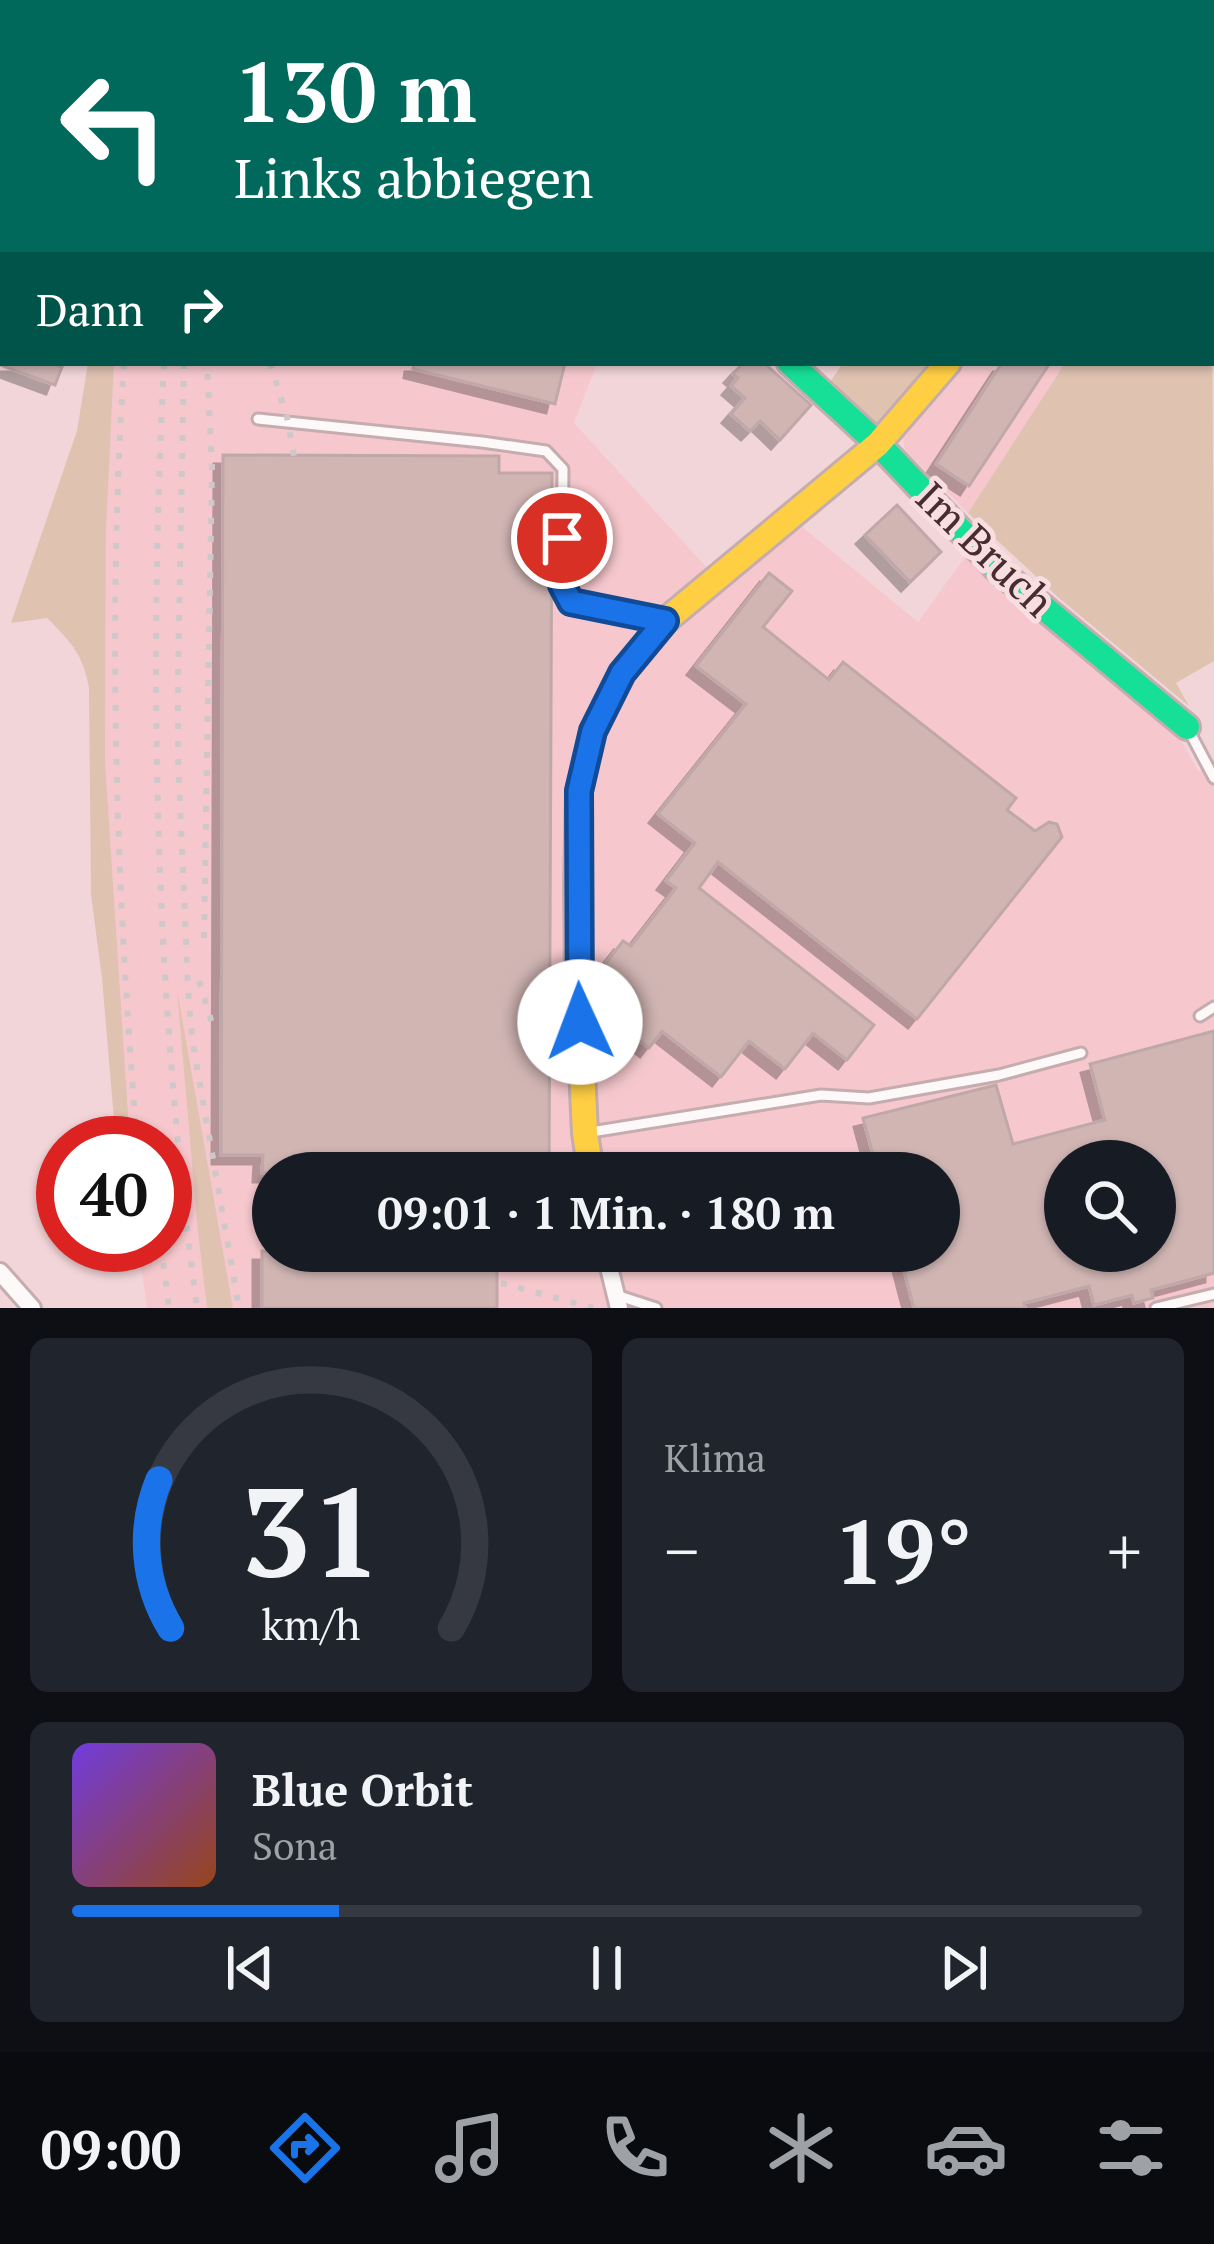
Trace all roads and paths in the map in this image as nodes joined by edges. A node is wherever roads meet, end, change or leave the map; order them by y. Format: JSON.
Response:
{"nodes":[{"id":1,"x":793,"y":366,"type":"edge"},
{"id":2,"x":945,"y":366,"type":"edge"},
{"id":3,"x":258,"y":419,"type":"dead end"},
{"id":4,"x":878,"y":444,"type":"junction"},
{"id":5,"x":665,"y":621,"type":"junction"},
{"id":6,"x":1187,"y":727,"type":"joint"},
{"id":7,"x":1214,"y":778,"type":"edge"},
{"id":8,"x":1214,"y":1007,"type":"edge"},
{"id":9,"x":1200,"y":1016,"type":"dead end"},
{"id":10,"x":1082,"y":1053,"type":"dead end"},
{"id":11,"x":585,"y":1133,"type":"junction"},
{"id":12,"x":588,"y":1152,"type":"edge"},
{"id":13,"x":0,"y":1272,"type":"edge"},
{"id":14,"x":1214,"y":1294,"type":"edge"},
{"id":15,"x":618,"y":1301,"type":"edge"},
{"id":16,"x":32,"y":1308,"type":"edge"},
{"id":17,"x":656,"y":1308,"type":"edge"},
{"id":18,"x":1156,"y":1308,"type":"edge"}],
"edges":[{"from":1,"to":4,"type":"street","name":"Im Bruch"},
{"from":2,"to":4,"type":"street"},
{"from":3,"to":5,"type":"lane"},
{"from":4,"to":5,"type":"street"},
{"from":4,"to":6,"type":"street","name":"Im Bruch"},
{"from":5,"to":11,"type":"street"},
{"from":6,"to":7,"type":"lane"},
{"from":8,"to":9,"type":"lane"},
{"from":10,"to":11,"type":"lane"},
{"from":11,"to":12,"type":"street"},
{"from":13,"to":16,"type":"street"},
{"from":14,"to":18,"type":"lane"},
{"from":15,"to":17,"type":"lane"}]}
